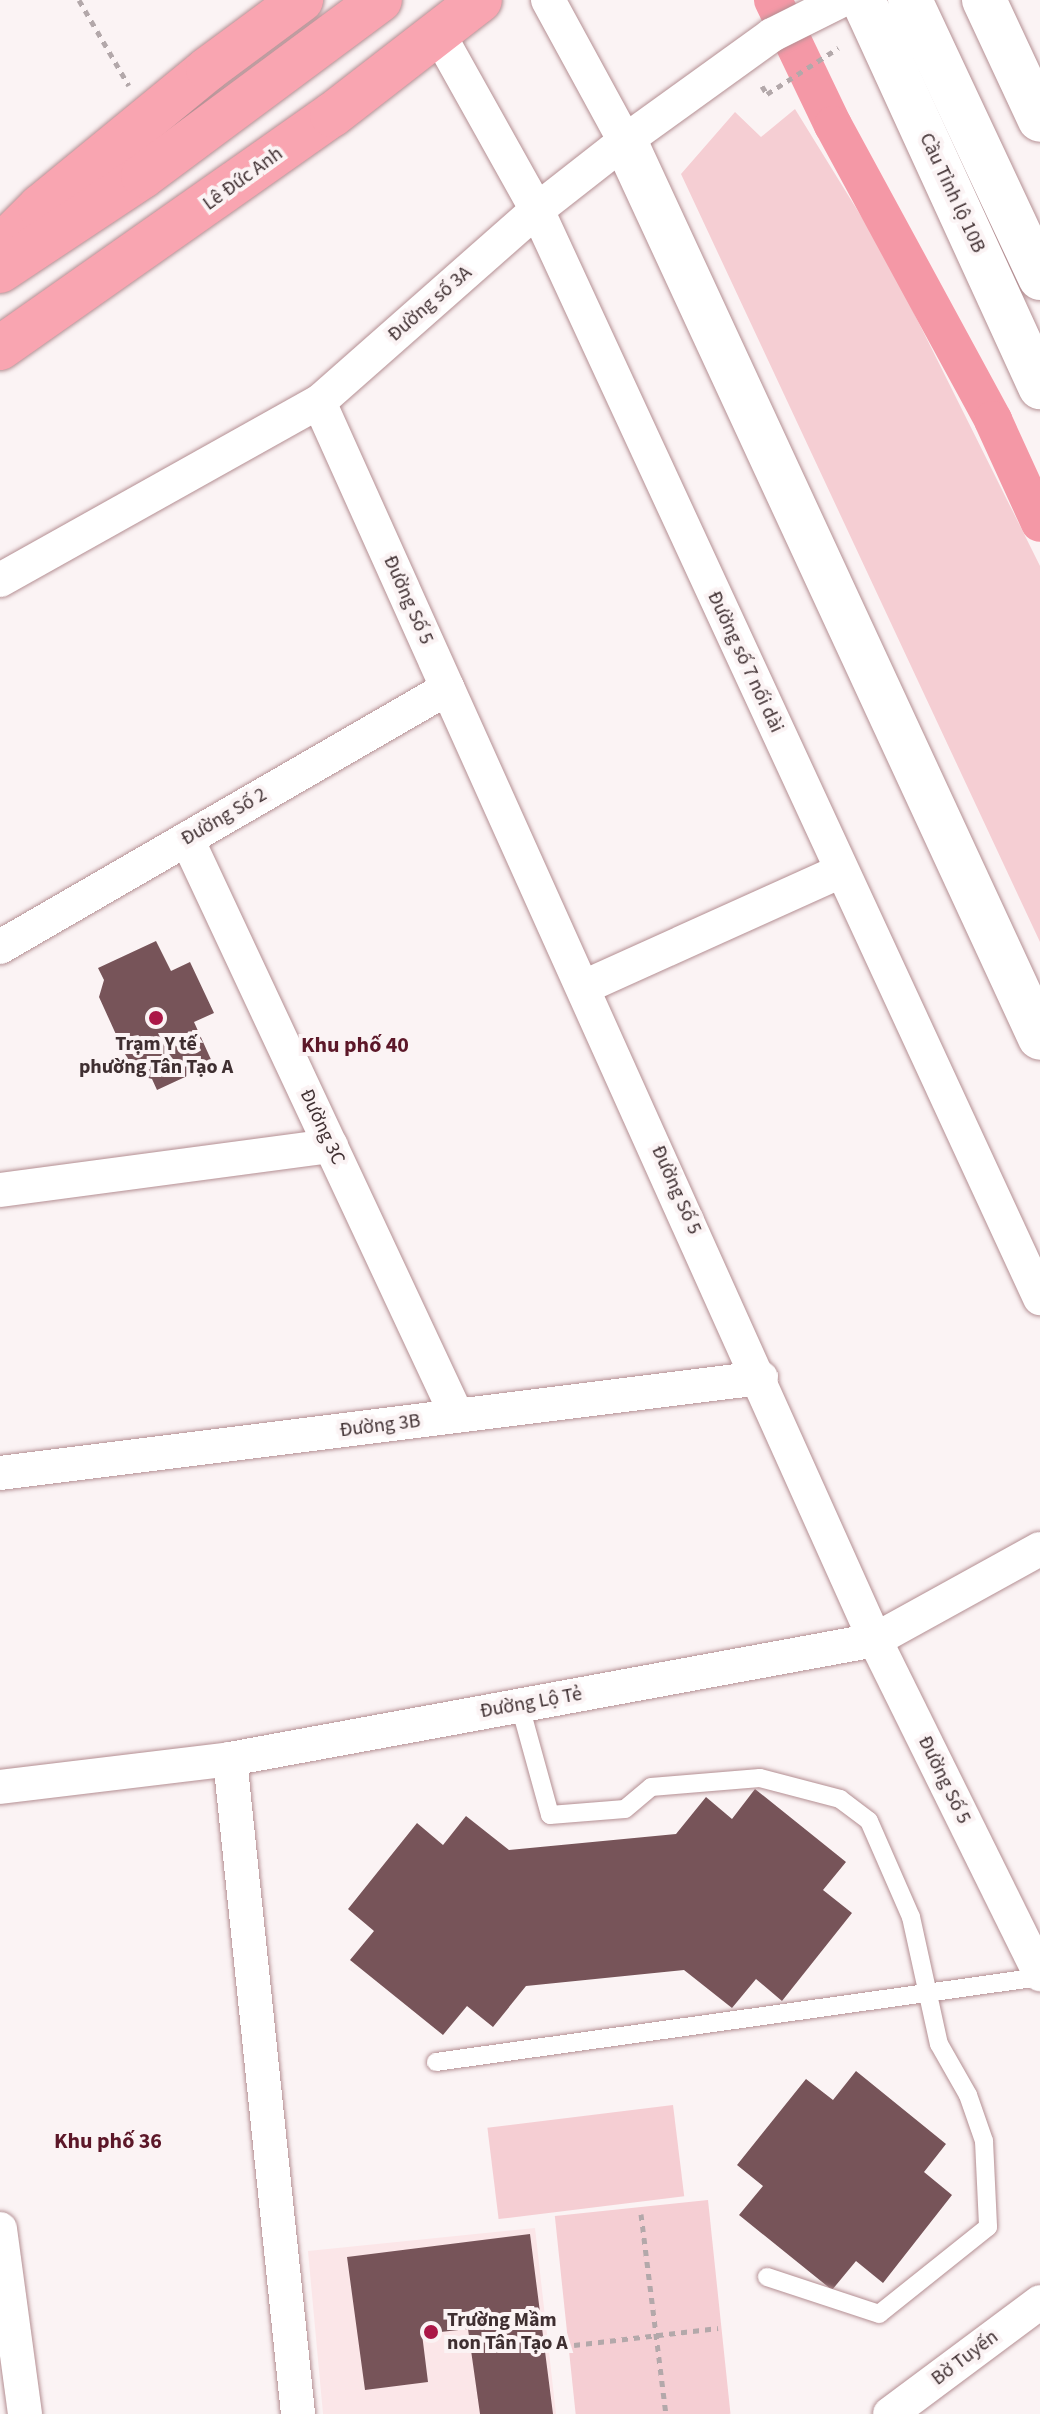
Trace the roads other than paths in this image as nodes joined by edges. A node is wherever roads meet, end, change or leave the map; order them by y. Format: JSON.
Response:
{"nodes":[{"id":1,"x":301,"y":0,"type":"edge"},
{"id":2,"x":380,"y":0,"type":"edge"},
{"id":3,"x":480,"y":0,"type":"edge"},
{"id":4,"x":548,"y":0,"type":"edge"},
{"id":5,"x":842,"y":0,"type":"edge"},
{"id":6,"x":863,"y":0,"type":"edge"},
{"id":7,"x":910,"y":0,"type":"edge"},
{"id":8,"x":984,"y":0,"type":"edge"},
{"id":9,"x":438,"y":33,"type":"junction"},
{"id":10,"x":1040,"y":120,"type":"edge"},
{"id":11,"x":625,"y":141,"type":"junction"},
{"id":12,"x":537,"y":210,"type":"junction"},
{"id":13,"x":0,"y":247,"type":"edge"},
{"id":14,"x":0,"y":271,"type":"edge"},
{"id":15,"x":1040,"y":278,"type":"edge"},
{"id":16,"x":0,"y":348,"type":"edge"},
{"id":17,"x":1040,"y":387,"type":"edge"},
{"id":18,"x":319,"y":402,"type":"junction"},
{"id":19,"x":0,"y":580,"type":"edge"},
{"id":20,"x":448,"y":688,"type":"junction"},
{"id":21,"x":187,"y":839,"type":"junction"},
{"id":22,"x":841,"y":871,"type":"junction"},
{"id":23,"x":0,"y":947,"type":"edge"},
{"id":24,"x":584,"y":987,"type":"junction"},
{"id":25,"x":1040,"y":1038,"type":"edge"},
{"id":26,"x":331,"y":1146,"type":"junction"},
{"id":27,"x":0,"y":1190,"type":"edge"},
{"id":28,"x":1040,"y":1298,"type":"edge"},
{"id":29,"x":761,"y":1378,"type":"junction"},
{"id":30,"x":457,"y":1416,"type":"junction"},
{"id":31,"x":0,"y":1473,"type":"edge"},
{"id":32,"x":1040,"y":1549,"type":"edge"},
{"id":33,"x":875,"y":1640,"type":"junction"},
{"id":34,"x":520,"y":1706,"type":"junction"},
{"id":35,"x":230,"y":1759,"type":"junction"},
{"id":36,"x":0,"y":1787,"type":"edge"},
{"id":37,"x":1040,"y":1975,"type":"edge"},
{"id":38,"x":927,"y":1993,"type":"junction"},
{"id":39,"x":436,"y":2062,"type":"dead end"},
{"id":40,"x":0,"y":2229,"type":"edge"},
{"id":41,"x":767,"y":2277,"type":"dead end"},
{"id":42,"x":1040,"y":2302,"type":"edge"},
{"id":43,"x":25,"y":2414,"type":"edge"},
{"id":44,"x":298,"y":2414,"type":"edge"},
{"id":45,"x":890,"y":2414,"type":"edge"}],
"edges":[{"from":1,"to":13,"type":"highway"},
{"from":2,"to":14,"type":"highway"},
{"from":3,"to":9,"type":"highway","name":"Lê Đức Anh"},
{"from":4,"to":11,"type":"street"},
{"from":5,"to":11,"type":"street","name":"Đường số 3A"},
{"from":6,"to":17,"type":"main road","name":"Cầu Tỉnh lộ 10B"},
{"from":7,"to":15,"type":"main road"},
{"from":8,"to":10,"type":"main road"},
{"from":9,"to":12,"type":"street","name":"Đường số 7 nối dài"},
{"from":9,"to":16,"type":"highway","name":"Lê Đức Anh"},
{"from":11,"to":12,"type":"street","name":"Đường số 3A"},
{"from":11,"to":25,"type":"main road"},
{"from":12,"to":18,"type":"street","name":"Đường số 3A"},
{"from":12,"to":22,"type":"street","name":"Đường số 7 nối dài"},
{"from":18,"to":19,"type":"street","name":"Đường số 3A"},
{"from":18,"to":20,"type":"street","name":"Đường Số 5"},
{"from":20,"to":21,"type":"street","name":"Đường Số 2"},
{"from":20,"to":24,"type":"street","name":"Đường Số 5"},
{"from":21,"to":23,"type":"street","name":"Đường Số 2"},
{"from":21,"to":26,"type":"street","name":"Đường 3C"},
{"from":22,"to":24,"type":"street"},
{"from":22,"to":28,"type":"street","name":"Đường số 7 nối dài"},
{"from":24,"to":29,"type":"street","name":"Đường Số 5"},
{"from":26,"to":27,"type":"street"},
{"from":26,"to":30,"type":"street","name":"Đường 3C"},
{"from":29,"to":30,"type":"street","name":"Đường 3B"},
{"from":29,"to":33,"type":"street","name":"Đường Số 5"},
{"from":30,"to":31,"type":"street","name":"Đường 3B"},
{"from":32,"to":33,"type":"street","name":"Đường Lộ Tẻ"},
{"from":33,"to":34,"type":"street","name":"Đường Lộ Tẻ"},
{"from":33,"to":37,"type":"street","name":"Đường Số 5"},
{"from":34,"to":35,"type":"street","name":"Đường Lộ Tẻ"},
{"from":34,"to":38,"type":"lane"},
{"from":35,"to":36,"type":"street","name":"Đường Lộ Tẻ"},
{"from":35,"to":44,"type":"street"},
{"from":37,"to":38,"type":"lane"},
{"from":38,"to":39,"type":"lane"},
{"from":38,"to":41,"type":"lane"},
{"from":40,"to":43,"type":"street"},
{"from":42,"to":45,"type":"street","name":"Bờ Tuyến"}]}
